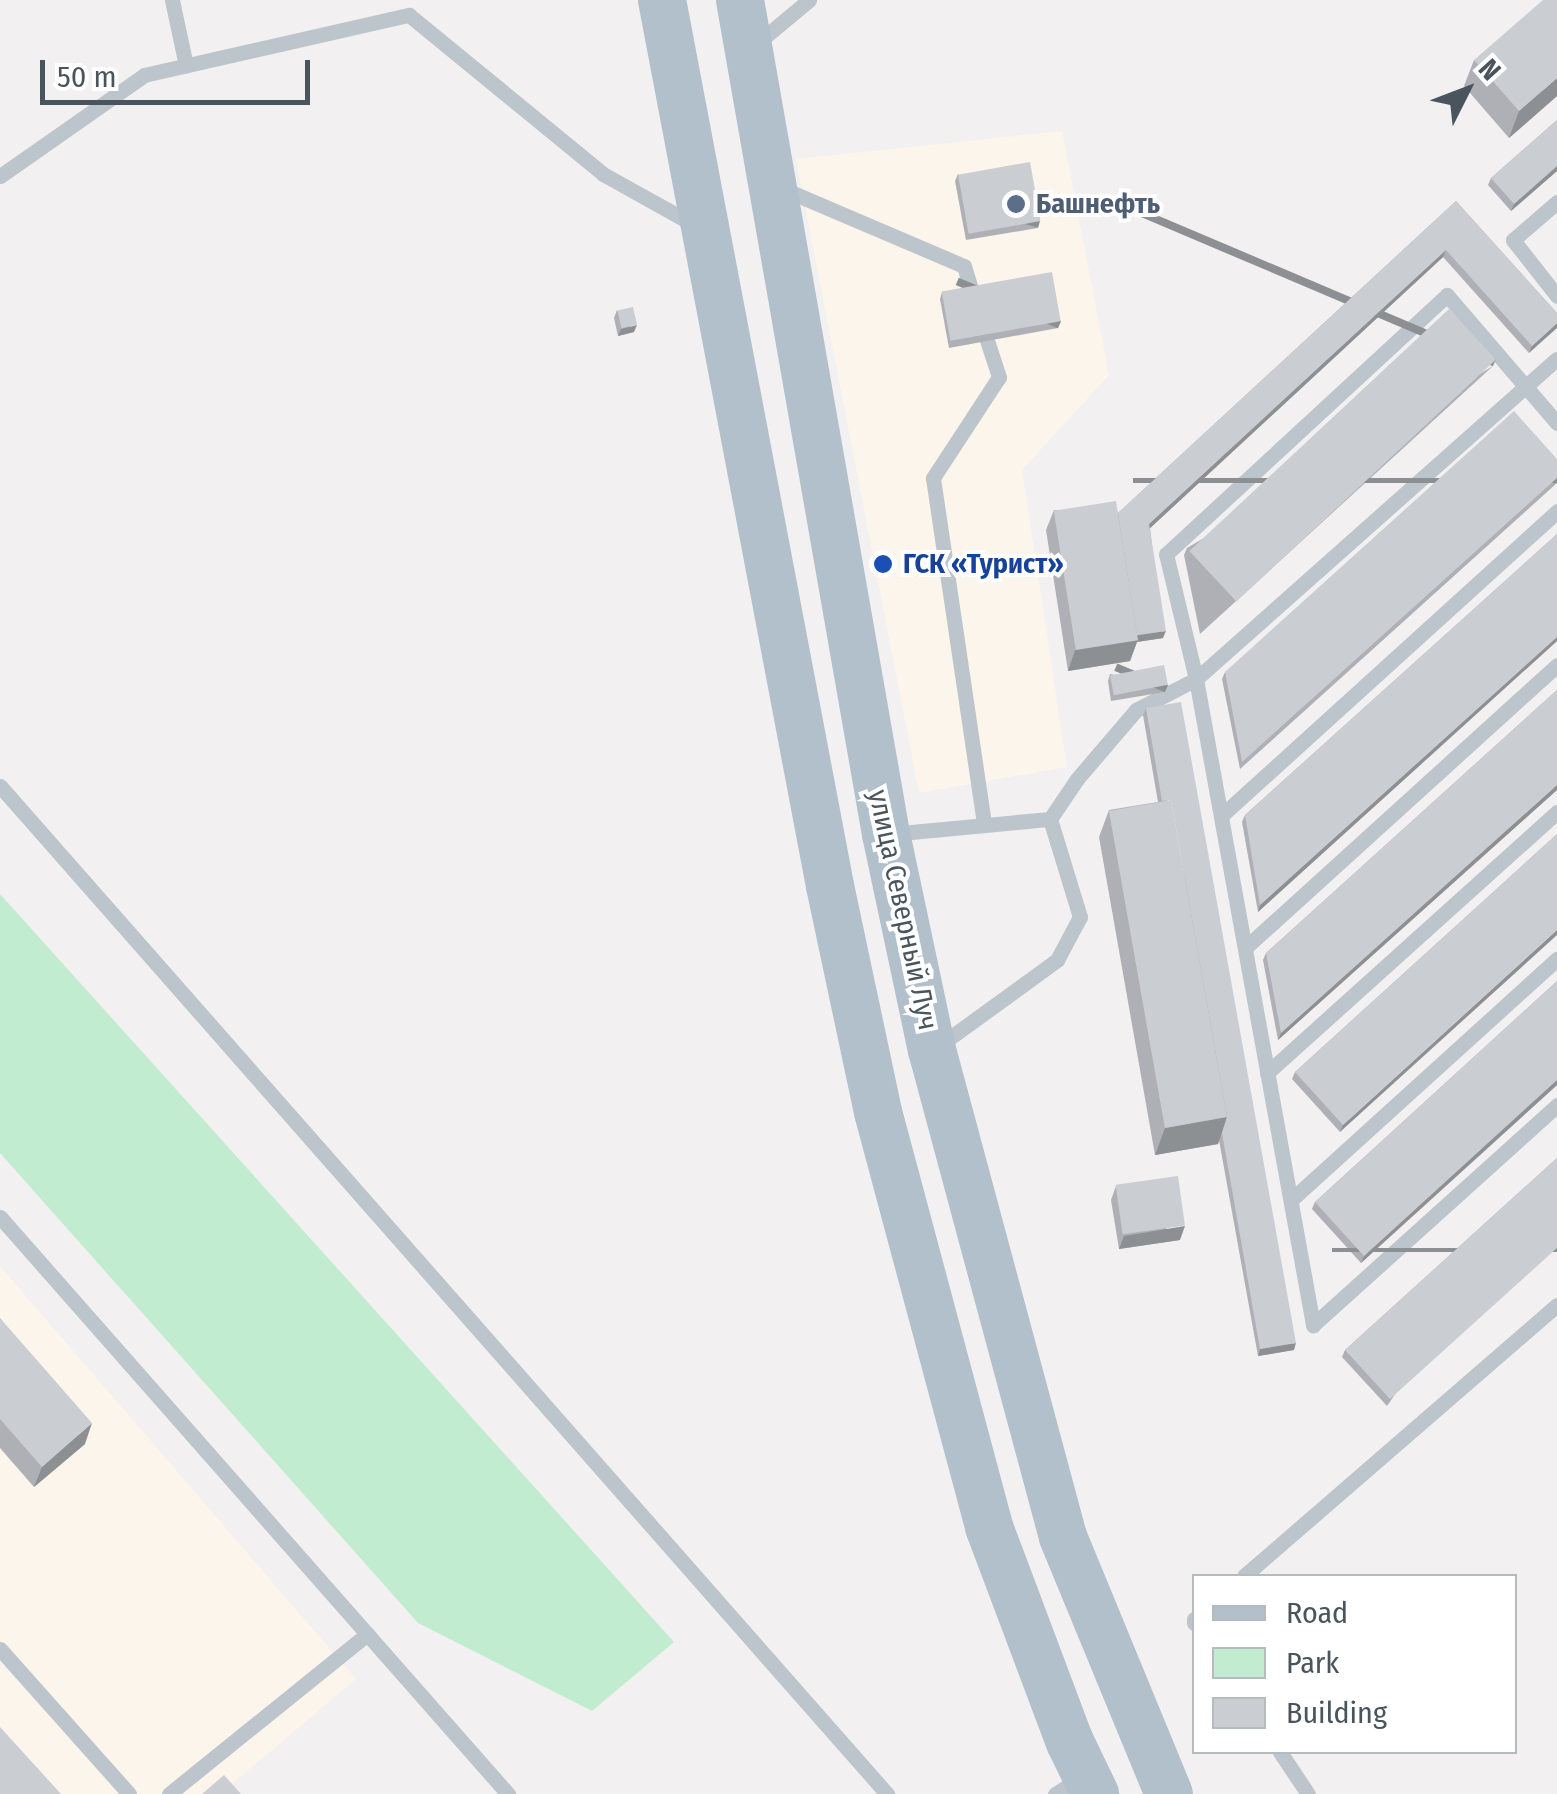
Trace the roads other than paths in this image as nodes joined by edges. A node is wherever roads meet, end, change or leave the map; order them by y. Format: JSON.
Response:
{"nodes":[{"id":1,"x":172,"y":0,"type":"edge"},
{"id":2,"x":662,"y":0,"type":"edge"},
{"id":3,"x":740,"y":0,"type":"edge"},
{"id":4,"x":809,"y":0,"type":"edge"},
{"id":5,"x":407,"y":8,"type":"edge"},
{"id":6,"x":749,"y":50,"type":"junction"},
{"id":7,"x":186,"y":66,"type":"junction"},
{"id":8,"x":0,"y":176,"type":"edge"},
{"id":9,"x":772,"y":184,"type":"junction"},
{"id":10,"x":1557,"y":202,"type":"edge"},
{"id":11,"x":706,"y":232,"type":"junction"},
{"id":12,"x":1557,"y":296,"type":"edge"},
{"id":13,"x":1557,"y":359,"type":"edge"},
{"id":14,"x":1525,"y":388,"type":"junction"},
{"id":15,"x":1557,"y":423,"type":"edge"},
{"id":16,"x":1557,"y":511,"type":"edge"},
{"id":17,"x":1557,"y":665,"type":"edge"},
{"id":18,"x":1196,"y":678,"type":"junction"},
{"id":19,"x":0,"y":786,"type":"edge"},
{"id":20,"x":1557,"y":812,"type":"edge"},
{"id":21,"x":1221,"y":816,"type":"junction"},
{"id":22,"x":1050,"y":819,"type":"junction"},
{"id":23,"x":984,"y":825,"type":"junction"},
{"id":24,"x":886,"y":834,"type":"junction"},
{"id":25,"x":1245,"y":948,"type":"junction"},
{"id":26,"x":1557,"y":959,"type":"edge"},
{"id":27,"x":932,"y":1050,"type":"junction"},
{"id":28,"x":1268,"y":1072,"type":"junction"},
{"id":29,"x":1557,"y":1104,"type":"edge"},
{"id":30,"x":1290,"y":1200,"type":"junction"},
{"id":31,"x":0,"y":1217,"type":"edge"},
{"id":32,"x":1557,"y":1305,"type":"edge"},
{"id":33,"x":1246,"y":1574,"type":"edge"},
{"id":34,"x":367,"y":1634,"type":"junction"},
{"id":35,"x":0,"y":1649,"type":"edge"},
{"id":36,"x":1281,"y":1754,"type":"edge"},
{"id":37,"x":1078,"y":1788,"type":"edge"},
{"id":38,"x":129,"y":1794,"type":"edge"},
{"id":39,"x":170,"y":1794,"type":"edge"},
{"id":40,"x":508,"y":1794,"type":"edge"},
{"id":41,"x":887,"y":1794,"type":"edge"},
{"id":42,"x":1168,"y":1794,"type":"edge"},
{"id":43,"x":1308,"y":1794,"type":"edge"}],
"edges":[{"from":1,"to":7,"type":"lane"},
{"from":2,"to":11,"type":"main road"},
{"from":3,"to":6,"type":"main road","name":"улица Северный Луч"},
{"from":4,"to":6,"type":"lane"},
{"from":5,"to":7,"type":"lane"},
{"from":5,"to":11,"type":"lane"},
{"from":6,"to":9,"type":"main road","name":"улица Северный Луч"},
{"from":7,"to":8,"type":"lane"},
{"from":9,"to":23,"type":"lane"},
{"from":9,"to":24,"type":"main road","name":"улица Северный Луч"},
{"from":10,"to":12,"type":"lane"},
{"from":11,"to":37,"type":"main road"},
{"from":13,"to":14,"type":"lane"},
{"from":14,"to":15,"type":"lane"},
{"from":14,"to":18,"type":"lane"},
{"from":14,"to":18,"type":"lane"},
{"from":16,"to":21,"type":"lane"},
{"from":17,"to":25,"type":"lane"},
{"from":18,"to":21,"type":"lane"},
{"from":18,"to":22,"type":"lane"},
{"from":19,"to":41,"type":"lane"},
{"from":20,"to":28,"type":"lane"},
{"from":21,"to":25,"type":"lane"},
{"from":22,"to":23,"type":"lane"},
{"from":22,"to":27,"type":"lane"},
{"from":23,"to":24,"type":"lane"},
{"from":24,"to":27,"type":"main road","name":"улица Северный Луч"},
{"from":25,"to":28,"type":"lane"},
{"from":26,"to":30,"type":"lane"},
{"from":27,"to":42,"type":"main road","name":"улица Северный Луч"},
{"from":28,"to":30,"type":"lane"},
{"from":29,"to":30,"type":"lane"},
{"from":31,"to":34,"type":"lane"},
{"from":32,"to":33,"type":"lane"},
{"from":34,"to":39,"type":"lane"},
{"from":34,"to":40,"type":"lane"},
{"from":35,"to":38,"type":"lane"},
{"from":36,"to":43,"type":"lane"}]}
